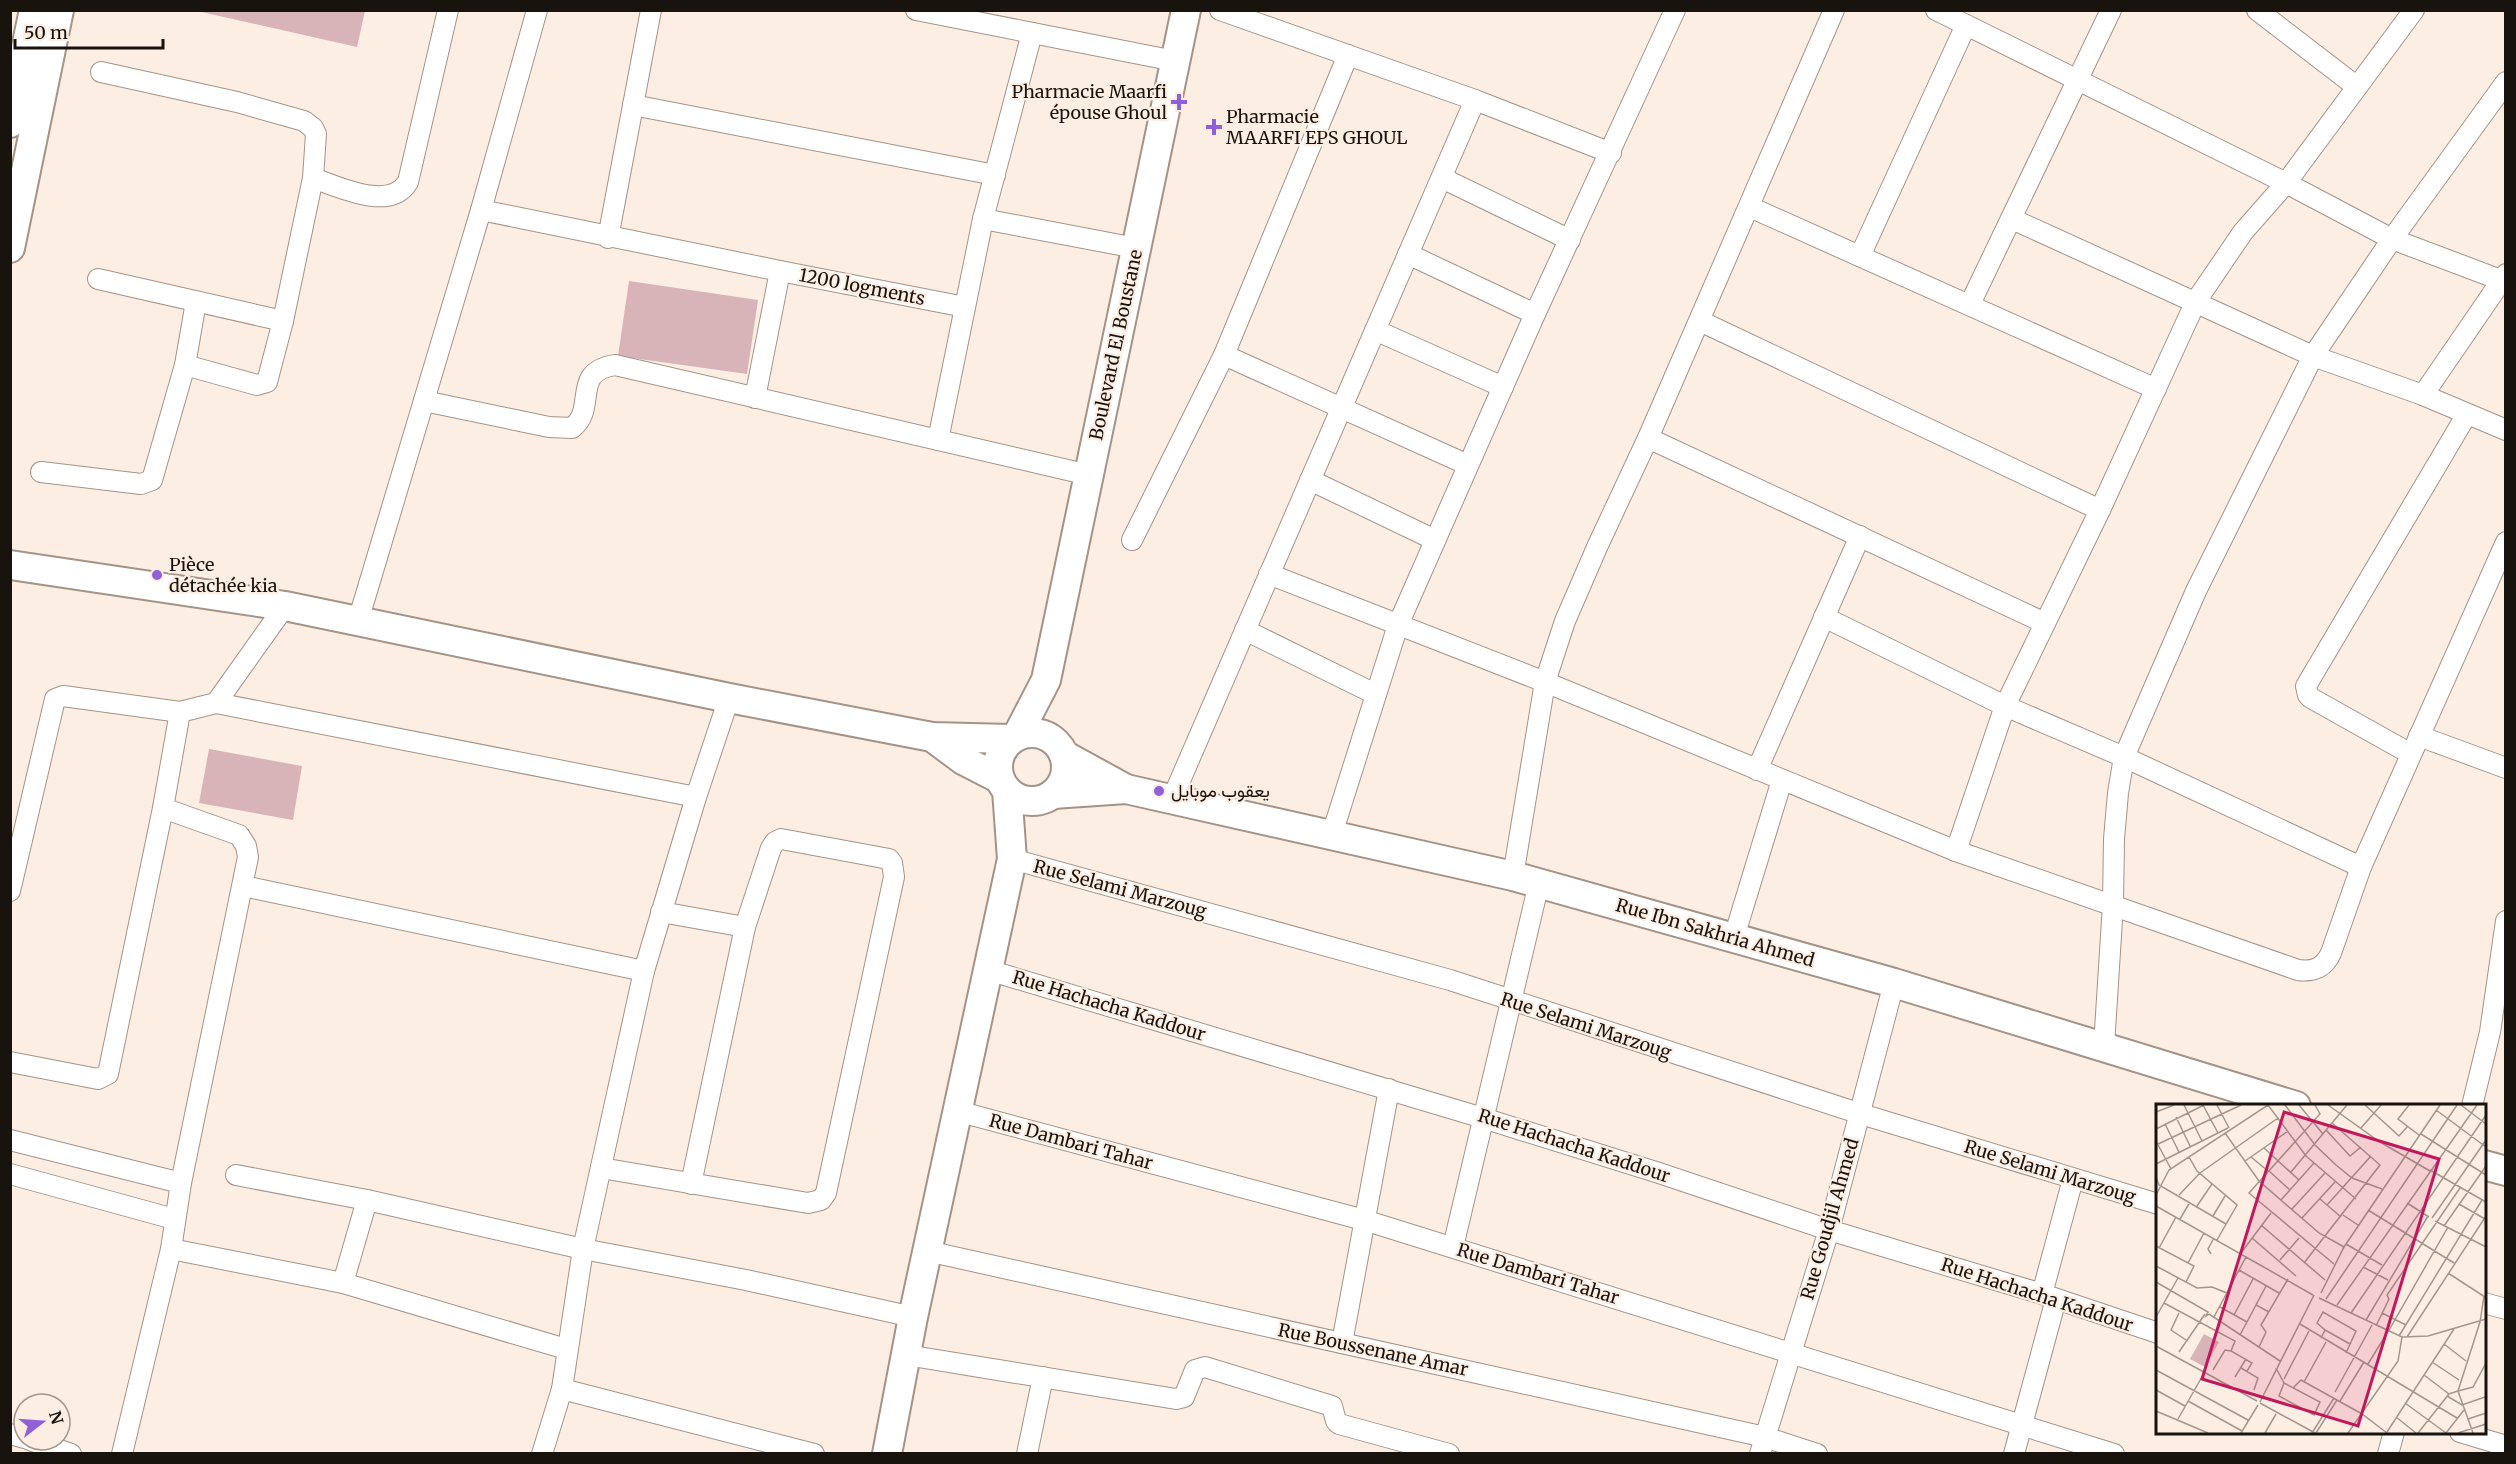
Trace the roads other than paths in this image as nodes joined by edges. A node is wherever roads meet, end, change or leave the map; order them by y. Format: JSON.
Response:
{"nodes":[{"id":1,"x":34,"y":10,"type":"edge"},
{"id":2,"x":59,"y":10,"type":"edge"},
{"id":3,"x":448,"y":10,"type":"edge"},
{"id":4,"x":537,"y":10,"type":"edge"},
{"id":5,"x":651,"y":10,"type":"edge"},
{"id":6,"x":916,"y":10,"type":"edge"},
{"id":7,"x":1186,"y":10,"type":"edge"},
{"id":8,"x":1220,"y":10,"type":"edge"},
{"id":9,"x":1675,"y":10,"type":"edge"},
{"id":10,"x":1834,"y":10,"type":"edge"},
{"id":11,"x":1936,"y":10,"type":"edge"},
{"id":12,"x":2111,"y":10,"type":"edge"},
{"id":13,"x":2257,"y":10,"type":"edge"},
{"id":14,"x":2414,"y":10,"type":"edge"},
{"id":15,"x":1964,"y":19,"type":"edge"},
{"id":16,"x":1032,"y":33,"type":"junction"},
{"id":17,"x":1348,"y":55,"type":"junction"},
{"id":18,"x":1175,"y":61,"type":"junction"},
{"id":19,"x":101,"y":72,"type":"dead end"},
{"id":20,"x":2079,"y":81,"type":"junction"},
{"id":21,"x":2505,"y":82,"type":"edge"},
{"id":22,"x":2357,"y":87,"type":"junction"},
{"id":23,"x":1475,"y":100,"type":"junction"},
{"id":24,"x":633,"y":105,"type":"junction"},
{"id":25,"x":10,"y":123,"type":"edge"},
{"id":26,"x":1611,"y":153,"type":"junction"},
{"id":27,"x":20,"y":156,"type":"edge"},
{"id":28,"x":995,"y":175,"type":"junction"},
{"id":29,"x":313,"y":178,"type":"junction"},
{"id":30,"x":1442,"y":178,"type":"junction"},
{"id":31,"x":2286,"y":183,"type":"junction"},
{"id":32,"x":1750,"y":207,"type":"junction"},
{"id":33,"x":481,"y":210,"type":"junction"},
{"id":34,"x":983,"y":219,"type":"junction"},
{"id":35,"x":2012,"y":219,"type":"junction"},
{"id":36,"x":608,"y":238,"type":"junction"},
{"id":37,"x":2392,"y":239,"type":"junction"},
{"id":38,"x":1570,"y":240,"type":"junction"},
{"id":39,"x":10,"y":248,"type":"edge"},
{"id":40,"x":1136,"y":248,"type":"junction"},
{"id":41,"x":1408,"y":254,"type":"junction"},
{"id":42,"x":1860,"y":256,"type":"junction"},
{"id":43,"x":780,"y":271,"type":"junction"},
{"id":44,"x":98,"y":279,"type":"dead end"},
{"id":45,"x":2504,"y":279,"type":"edge"},
{"id":46,"x":2196,"y":301,"type":"junction"},
{"id":47,"x":196,"y":302,"type":"junction"},
{"id":48,"x":1970,"y":304,"type":"junction"},
{"id":49,"x":965,"y":307,"type":"junction"},
{"id":50,"x":1535,"y":314,"type":"junction"},
{"id":51,"x":283,"y":321,"type":"junction"},
{"id":52,"x":1700,"y":321,"type":"junction"},
{"id":53,"x":1375,"y":330,"type":"junction"},
{"id":54,"x":1224,"y":355,"type":"junction"},
{"id":55,"x":2313,"y":356,"type":"junction"},
{"id":56,"x":185,"y":365,"type":"junction"},
{"id":57,"x":1503,"y":387,"type":"junction"},
{"id":58,"x":2156,"y":389,"type":"junction"},
{"id":59,"x":2423,"y":395,"type":"junction"},
{"id":60,"x":756,"y":398,"type":"junction"},
{"id":61,"x":424,"y":401,"type":"junction"},
{"id":62,"x":1341,"y":409,"type":"junction"},
{"id":63,"x":2467,"y":414,"type":"junction"},
{"id":64,"x":2505,"y":430,"type":"edge"},
{"id":65,"x":1648,"y":438,"type":"junction"},
{"id":66,"x":938,"y":440,"type":"junction"},
{"id":67,"x":1468,"y":465,"type":"junction"},
{"id":68,"x":41,"y":472,"type":"dead end"},
{"id":69,"x":1089,"y":475,"type":"junction"},
{"id":70,"x":1310,"y":480,"type":"junction"},
{"id":71,"x":2100,"y":510,"type":"junction"},
{"id":72,"x":1860,"y":536,"type":"junction"},
{"id":73,"x":1132,"y":540,"type":"dead end"},
{"id":74,"x":1435,"y":540,"type":"junction"},
{"id":75,"x":2505,"y":542,"type":"edge"},
{"id":76,"x":10,"y":565,"type":"edge"},
{"id":77,"x":1269,"y":574,"type":"junction"},
{"id":78,"x":285,"y":606,"type":"junction"},
{"id":79,"x":1824,"y":617,"type":"junction"},
{"id":80,"x":358,"y":621,"type":"junction"},
{"id":81,"x":2045,"y":623,"type":"junction"},
{"id":82,"x":1398,"y":625,"type":"junction"},
{"id":83,"x":1245,"y":630,"type":"junction"},
{"id":84,"x":1046,"y":680,"type":"junction"},
{"id":85,"x":1545,"y":682,"type":"junction"},
{"id":86,"x":1375,"y":694,"type":"junction"},
{"id":87,"x":729,"y":698,"type":"junction"},
{"id":88,"x":216,"y":703,"type":"junction"},
{"id":89,"x":2005,"y":706,"type":"junction"},
{"id":90,"x":180,"y":712,"type":"junction"},
{"id":91,"x":932,"y":736,"type":"junction"},
{"id":92,"x":1014,"y":738,"type":"junction"},
{"id":93,"x":2415,"y":745,"type":"junction"},
{"id":94,"x":1061,"y":750,"type":"junction"},
{"id":95,"x":2124,"y":757,"type":"junction"},
{"id":96,"x":2505,"y":768,"type":"edge"},
{"id":97,"x":1757,"y":770,"type":"junction"},
{"id":98,"x":1782,"y":780,"type":"junction"},
{"id":99,"x":1004,"y":784,"type":"junction"},
{"id":100,"x":1126,"y":789,"type":"junction"},
{"id":101,"x":696,"y":797,"type":"junction"},
{"id":102,"x":1048,"y":797,"type":"junction"},
{"id":103,"x":1172,"y":799,"type":"junction"},
{"id":104,"x":163,"y":808,"type":"junction"},
{"id":105,"x":1332,"y":834,"type":"junction"},
{"id":106,"x":1956,"y":850,"type":"junction"},
{"id":107,"x":1012,"y":855,"type":"junction"},
{"id":108,"x":2361,"y":867,"type":"junction"},
{"id":109,"x":1526,"y":880,"type":"junction"},
{"id":110,"x":243,"y":886,"type":"junction"},
{"id":111,"x":10,"y":891,"type":"edge"},
{"id":112,"x":2113,"y":904,"type":"junction"},
{"id":113,"x":661,"y":912,"type":"junction"},
{"id":114,"x":2505,"y":921,"type":"edge"},
{"id":115,"x":745,"y":927,"type":"junction"},
{"id":116,"x":1734,"y":936,"type":"junction"},
{"id":117,"x":988,"y":970,"type":"junction"},
{"id":118,"x":644,"y":971,"type":"junction"},
{"id":119,"x":1894,"y":983,"type":"junction"},
{"id":120,"x":1510,"y":1001,"type":"junction"},
{"id":121,"x":2104,"y":1046,"type":"junction"},
{"id":122,"x":10,"y":1062,"type":"edge"},
{"id":123,"x":1389,"y":1089,"type":"junction"},
{"id":124,"x":2290,"y":1104,"type":"edge"},
{"id":125,"x":2472,"y":1104,"type":"edge"},
{"id":126,"x":957,"y":1112,"type":"junction"},
{"id":127,"x":1861,"y":1114,"type":"junction"},
{"id":128,"x":1483,"y":1118,"type":"junction"},
{"id":129,"x":10,"y":1140,"type":"edge"},
{"id":130,"x":2486,"y":1166,"type":"edge"},
{"id":131,"x":601,"y":1168,"type":"junction"},
{"id":132,"x":2505,"y":1171,"type":"edge"},
{"id":133,"x":10,"y":1174,"type":"edge"},
{"id":134,"x":236,"y":1175,"type":"dead end"},
{"id":135,"x":2073,"y":1179,"type":"junction"},
{"id":136,"x":181,"y":1183,"type":"junction"},
{"id":137,"x":691,"y":1184,"type":"junction"},
{"id":138,"x":367,"y":1200,"type":"junction"},
{"id":139,"x":2156,"y":1204,"type":"edge"},
{"id":140,"x":174,"y":1220,"type":"junction"},
{"id":141,"x":1364,"y":1220,"type":"junction"},
{"id":142,"x":1829,"y":1230,"type":"junction"},
{"id":143,"x":1453,"y":1247,"type":"junction"},
{"id":144,"x":171,"y":1249,"type":"junction"},
{"id":145,"x":583,"y":1249,"type":"junction"},
{"id":146,"x":927,"y":1251,"type":"junction"},
{"id":147,"x":343,"y":1283,"type":"junction"},
{"id":148,"x":2049,"y":1297,"type":"junction"},
{"id":149,"x":2486,"y":1304,"type":"edge"},
{"id":150,"x":2505,"y":1309,"type":"edge"},
{"id":151,"x":913,"y":1317,"type":"junction"},
{"id":152,"x":2156,"y":1333,"type":"edge"},
{"id":153,"x":1342,"y":1343,"type":"junction"},
{"id":154,"x":566,"y":1349,"type":"junction"},
{"id":155,"x":1790,"y":1353,"type":"junction"},
{"id":156,"x":906,"y":1355,"type":"junction"},
{"id":157,"x":1043,"y":1377,"type":"junction"},
{"id":158,"x":562,"y":1389,"type":"junction"},
{"id":159,"x":2022,"y":1424,"type":"junction"},
{"id":160,"x":2393,"y":1434,"type":"edge"},
{"id":161,"x":2466,"y":1434,"type":"edge"},
{"id":162,"x":1762,"y":1445,"type":"edge"},
{"id":163,"x":2505,"y":1446,"type":"edge"},
{"id":164,"x":122,"y":1454,"type":"edge"},
{"id":165,"x":542,"y":1454,"type":"edge"},
{"id":166,"x":814,"y":1454,"type":"edge"},
{"id":167,"x":887,"y":1454,"type":"edge"},
{"id":168,"x":1027,"y":1454,"type":"edge"},
{"id":169,"x":1449,"y":1454,"type":"edge"},
{"id":170,"x":1817,"y":1454,"type":"edge"},
{"id":171,"x":2014,"y":1454,"type":"edge"},
{"id":172,"x":2114,"y":1454,"type":"edge"},
{"id":173,"x":2388,"y":1454,"type":"edge"}],
"edges":[{"from":1,"to":25,"type":"main road"},
{"from":2,"to":27,"type":"main road"},
{"from":3,"to":29,"type":"street"},
{"from":4,"to":33,"type":"street"},
{"from":5,"to":24,"type":"street"},
{"from":6,"to":16,"type":"street"},
{"from":7,"to":18,"type":"main road","name":"Boulevard El Boustane"},
{"from":8,"to":17,"type":"street"},
{"from":9,"to":26,"type":"street"},
{"from":10,"to":32,"type":"street"},
{"from":11,"to":15,"type":"street"},
{"from":12,"to":20,"type":"street"},
{"from":13,"to":22,"type":"street"},
{"from":14,"to":22,"type":"street"},
{"from":15,"to":20,"type":"street"},
{"from":15,"to":42,"type":"street"},
{"from":16,"to":18,"type":"street"},
{"from":16,"to":28,"type":"street"},
{"from":17,"to":23,"type":"street"},
{"from":17,"to":54,"type":"street"},
{"from":18,"to":40,"type":"main road","name":"Boulevard El Boustane"},
{"from":19,"to":29,"type":"street"},
{"from":20,"to":31,"type":"street"},
{"from":20,"to":35,"type":"street"},
{"from":21,"to":37,"type":"street"},
{"from":22,"to":31,"type":"street"},
{"from":23,"to":26,"type":"street"},
{"from":23,"to":30,"type":"street"},
{"from":24,"to":28,"type":"street"},
{"from":24,"to":36,"type":"street"},
{"from":26,"to":38,"type":"street"},
{"from":27,"to":39,"type":"main road"},
{"from":28,"to":34,"type":"street"},
{"from":29,"to":51,"type":"street"},
{"from":30,"to":38,"type":"street"},
{"from":30,"to":41,"type":"street"},
{"from":31,"to":37,"type":"street"},
{"from":31,"to":46,"type":"street"},
{"from":32,"to":42,"type":"street"},
{"from":32,"to":52,"type":"street"},
{"from":33,"to":36,"type":"street"},
{"from":33,"to":61,"type":"street"},
{"from":34,"to":40,"type":"street"},
{"from":34,"to":49,"type":"street"},
{"from":35,"to":46,"type":"street"},
{"from":35,"to":48,"type":"street"},
{"from":36,"to":43,"type":"street"},
{"from":37,"to":45,"type":"street"},
{"from":37,"to":55,"type":"street"},
{"from":38,"to":50,"type":"street"},
{"from":40,"to":69,"type":"main road","name":"Boulevard El Boustane"},
{"from":41,"to":50,"type":"street"},
{"from":41,"to":53,"type":"street"},
{"from":42,"to":48,"type":"street"},
{"from":43,"to":49,"type":"street","name":"1200 logments"},
{"from":43,"to":60,"type":"street","name":"1200 logments"},
{"from":44,"to":47,"type":"street"},
{"from":45,"to":59,"type":"street"},
{"from":46,"to":55,"type":"street"},
{"from":46,"to":58,"type":"street"},
{"from":47,"to":51,"type":"street"},
{"from":47,"to":56,"type":"street"},
{"from":48,"to":58,"type":"street"},
{"from":49,"to":66,"type":"street"},
{"from":50,"to":57,"type":"street"},
{"from":51,"to":56,"type":"street"},
{"from":52,"to":65,"type":"street"},
{"from":52,"to":71,"type":"street"},
{"from":53,"to":57,"type":"street"},
{"from":53,"to":62,"type":"street"},
{"from":54,"to":62,"type":"street"},
{"from":54,"to":73,"type":"street"},
{"from":55,"to":59,"type":"street"},
{"from":55,"to":95,"type":"street"},
{"from":56,"to":68,"type":"street"},
{"from":57,"to":67,"type":"street"},
{"from":58,"to":71,"type":"street"},
{"from":59,"to":63,"type":"street"},
{"from":60,"to":61,"type":"street"},
{"from":60,"to":66,"type":"street"},
{"from":61,"to":80,"type":"street"},
{"from":62,"to":67,"type":"street"},
{"from":62,"to":70,"type":"street"},
{"from":63,"to":64,"type":"street"},
{"from":63,"to":93,"type":"street"},
{"from":65,"to":72,"type":"street"},
{"from":65,"to":85,"type":"street"},
{"from":66,"to":69,"type":"street"},
{"from":67,"to":74,"type":"street"},
{"from":69,"to":84,"type":"main road","name":"Boulevard El Boustane"},
{"from":70,"to":74,"type":"street"},
{"from":70,"to":77,"type":"street"},
{"from":71,"to":81,"type":"street"},
{"from":72,"to":79,"type":"street"},
{"from":72,"to":81,"type":"street"},
{"from":74,"to":82,"type":"street"},
{"from":75,"to":93,"type":"street"},
{"from":76,"to":78,"type":"main road"},
{"from":77,"to":82,"type":"street"},
{"from":77,"to":83,"type":"street"},
{"from":78,"to":80,"type":"main road"},
{"from":78,"to":88,"type":"street"},
{"from":79,"to":89,"type":"street"},
{"from":79,"to":97,"type":"street"},
{"from":80,"to":87,"type":"main road"},
{"from":81,"to":89,"type":"street"},
{"from":82,"to":85,"type":"street"},
{"from":82,"to":86,"type":"street"},
{"from":83,"to":86,"type":"street"},
{"from":83,"to":103,"type":"street"},
{"from":84,"to":92,"type":"main road"},
{"from":84,"to":94,"type":"main road"},
{"from":85,"to":97,"type":"street"},
{"from":85,"to":109,"type":"street"},
{"from":86,"to":105,"type":"street"},
{"from":87,"to":91,"type":"main road"},
{"from":87,"to":101,"type":"street"},
{"from":88,"to":90,"type":"street"},
{"from":88,"to":101,"type":"street"},
{"from":89,"to":95,"type":"street"},
{"from":89,"to":106,"type":"street"},
{"from":90,"to":104,"type":"street"},
{"from":90,"to":111,"type":"street"},
{"from":91,"to":92,"type":"main road"},
{"from":91,"to":99,"type":"main road"},
{"from":92,"to":94,"type":"main road"},
{"from":92,"to":99,"type":"main road"},
{"from":93,"to":96,"type":"street"},
{"from":93,"to":108,"type":"street"},
{"from":94,"to":100,"type":"main road"},
{"from":94,"to":102,"type":"main road"},
{"from":95,"to":108,"type":"street"},
{"from":95,"to":112,"type":"street"},
{"from":97,"to":98,"type":"street"},
{"from":98,"to":106,"type":"street"},
{"from":98,"to":116,"type":"street"},
{"from":99,"to":102,"type":"main road"},
{"from":99,"to":107,"type":"main road"},
{"from":100,"to":102,"type":"main road"},
{"from":100,"to":103,"type":"main road","name":"Rue Ibn Sakhria Ahmed"},
{"from":101,"to":113,"type":"street"},
{"from":102,"to":107,"type":"main road"},
{"from":103,"to":105,"type":"main road","name":"Rue Ibn Sakhria Ahmed"},
{"from":104,"to":110,"type":"street"},
{"from":104,"to":122,"type":"street"},
{"from":105,"to":109,"type":"main road","name":"Rue Ibn Sakhria Ahmed"},
{"from":106,"to":112,"type":"street"},
{"from":107,"to":117,"type":"main road"},
{"from":107,"to":120,"type":"street","name":"Rue Selami Marzoug"},
{"from":108,"to":112,"type":"street"},
{"from":109,"to":116,"type":"main road","name":"Rue Ibn Sakhria Ahmed"},
{"from":109,"to":120,"type":"street"},
{"from":110,"to":118,"type":"street"},
{"from":110,"to":136,"type":"street"},
{"from":112,"to":121,"type":"street"},
{"from":113,"to":115,"type":"street"},
{"from":113,"to":118,"type":"street"},
{"from":114,"to":125,"type":"street"},
{"from":115,"to":137,"type":"street"},
{"from":115,"to":137,"type":"street"},
{"from":116,"to":119,"type":"main road","name":"Rue Ibn Sakhria Ahmed"},
{"from":117,"to":123,"type":"street","name":"Rue Hachacha Kaddour"},
{"from":117,"to":126,"type":"main road"},
{"from":118,"to":131,"type":"street"},
{"from":119,"to":121,"type":"main road","name":"Rue Ibn Sakhria Ahmed"},
{"from":119,"to":127,"type":"street","name":"Rue Goudjil Ahmed"},
{"from":120,"to":127,"type":"street","name":"Rue Selami Marzoug"},
{"from":120,"to":128,"type":"street"},
{"from":121,"to":124,"type":"main road","name":"Rue Ibn Sakhria Ahmed"},
{"from":123,"to":128,"type":"street","name":"Rue Hachacha Kaddour"},
{"from":123,"to":141,"type":"street"},
{"from":126,"to":141,"type":"street","name":"Rue Dambari Tahar"},
{"from":126,"to":146,"type":"main road"},
{"from":127,"to":135,"type":"street","name":"Rue Selami Marzoug"},
{"from":127,"to":142,"type":"street","name":"Rue Goudjil Ahmed"},
{"from":128,"to":142,"type":"street","name":"Rue Hachacha Kaddour"},
{"from":128,"to":143,"type":"street"},
{"from":129,"to":136,"type":"street"},
{"from":130,"to":132,"type":"main road"},
{"from":131,"to":137,"type":"street"},
{"from":131,"to":145,"type":"street"},
{"from":133,"to":140,"type":"street"},
{"from":134,"to":138,"type":"street"},
{"from":135,"to":139,"type":"street","name":"Rue Selami Marzoug"},
{"from":135,"to":148,"type":"street"},
{"from":136,"to":140,"type":"street"},
{"from":138,"to":145,"type":"street"},
{"from":138,"to":147,"type":"street"},
{"from":140,"to":144,"type":"street"},
{"from":141,"to":143,"type":"street","name":"Rue Dambari Tahar"},
{"from":141,"to":153,"type":"street"},
{"from":142,"to":148,"type":"street","name":"Rue Hachacha Kaddour"},
{"from":142,"to":155,"type":"street","name":"Rue Goudjil Ahmed"},
{"from":143,"to":155,"type":"street","name":"Rue Dambari Tahar"},
{"from":144,"to":147,"type":"street"},
{"from":144,"to":164,"type":"street"},
{"from":145,"to":151,"type":"street"},
{"from":145,"to":154,"type":"street"},
{"from":146,"to":151,"type":"main road"},
{"from":146,"to":153,"type":"street","name":"Rue Boussenane Amar"},
{"from":147,"to":154,"type":"street"},
{"from":148,"to":152,"type":"street","name":"Rue Hachacha Kaddour"},
{"from":148,"to":159,"type":"street"},
{"from":149,"to":150,"type":"street"},
{"from":151,"to":156,"type":"main road"},
{"from":153,"to":162,"type":"street","name":"Rue Boussenane Amar"},
{"from":154,"to":158,"type":"street"},
{"from":155,"to":159,"type":"street","name":"Rue Dambari Tahar"},
{"from":155,"to":162,"type":"street","name":"Rue Goudjil Ahmed"},
{"from":156,"to":157,"type":"street"},
{"from":156,"to":167,"type":"main road"},
{"from":157,"to":168,"type":"street"},
{"from":157,"to":169,"type":"street"},
{"from":158,"to":165,"type":"street"},
{"from":158,"to":166,"type":"street"},
{"from":159,"to":171,"type":"street"},
{"from":159,"to":172,"type":"street","name":"Rue Dambari Tahar"},
{"from":160,"to":173,"type":"street"},
{"from":161,"to":163,"type":"street"},
{"from":162,"to":170,"type":"street","name":"Rue Boussenane Amar"}]}
